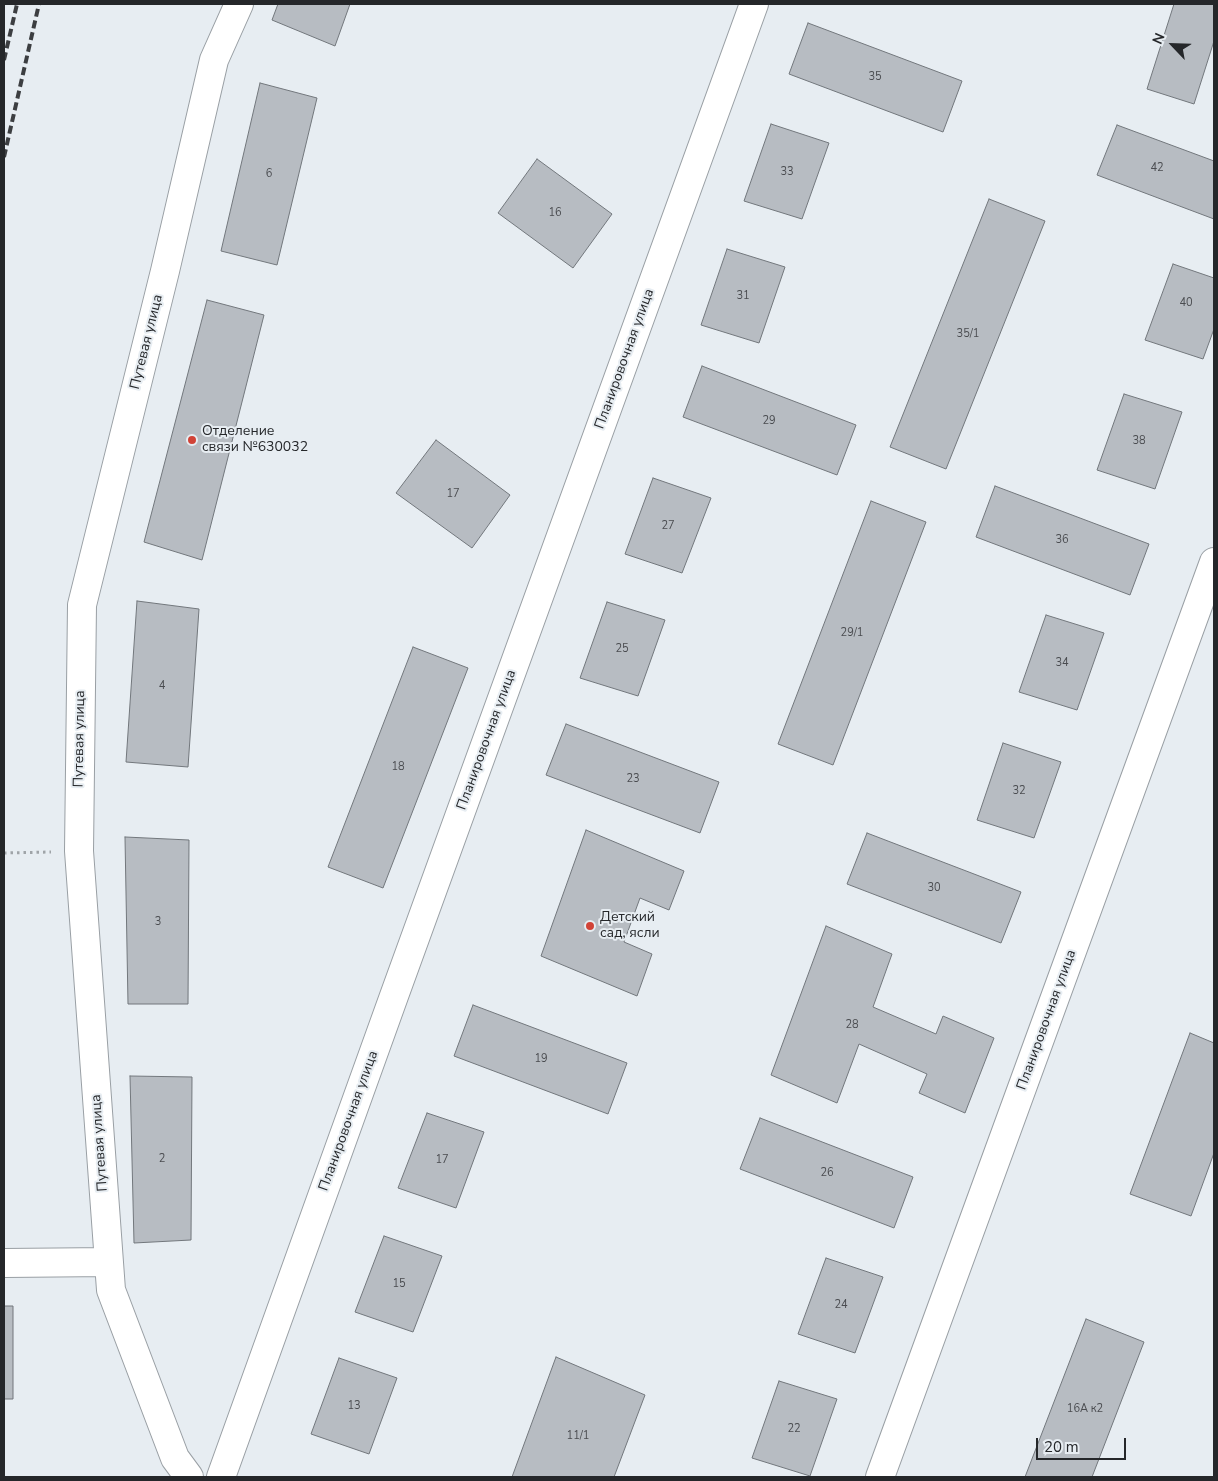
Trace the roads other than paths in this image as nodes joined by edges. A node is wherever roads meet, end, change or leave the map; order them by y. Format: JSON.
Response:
{"nodes":[{"id":1,"x":239,"y":4,"type":"edge"},
{"id":2,"x":754,"y":4,"type":"edge"},
{"id":3,"x":1214,"y":562,"type":"edge"},
{"id":4,"x":109,"y":1262,"type":"junction"},
{"id":5,"x":4,"y":1263,"type":"edge"},
{"id":6,"x":189,"y":1477,"type":"edge"},
{"id":7,"x":221,"y":1477,"type":"edge"},
{"id":8,"x":880,"y":1477,"type":"edge"}],
"edges":[{"from":1,"to":4,"type":"street","name":"Путевая улица"},
{"from":2,"to":7,"type":"street","name":"Планировочная улица"},
{"from":3,"to":8,"type":"street","name":"Планировочная улица"},
{"from":4,"to":5,"type":"street"},
{"from":4,"to":6,"type":"street","name":"Путевая улица"}]}
